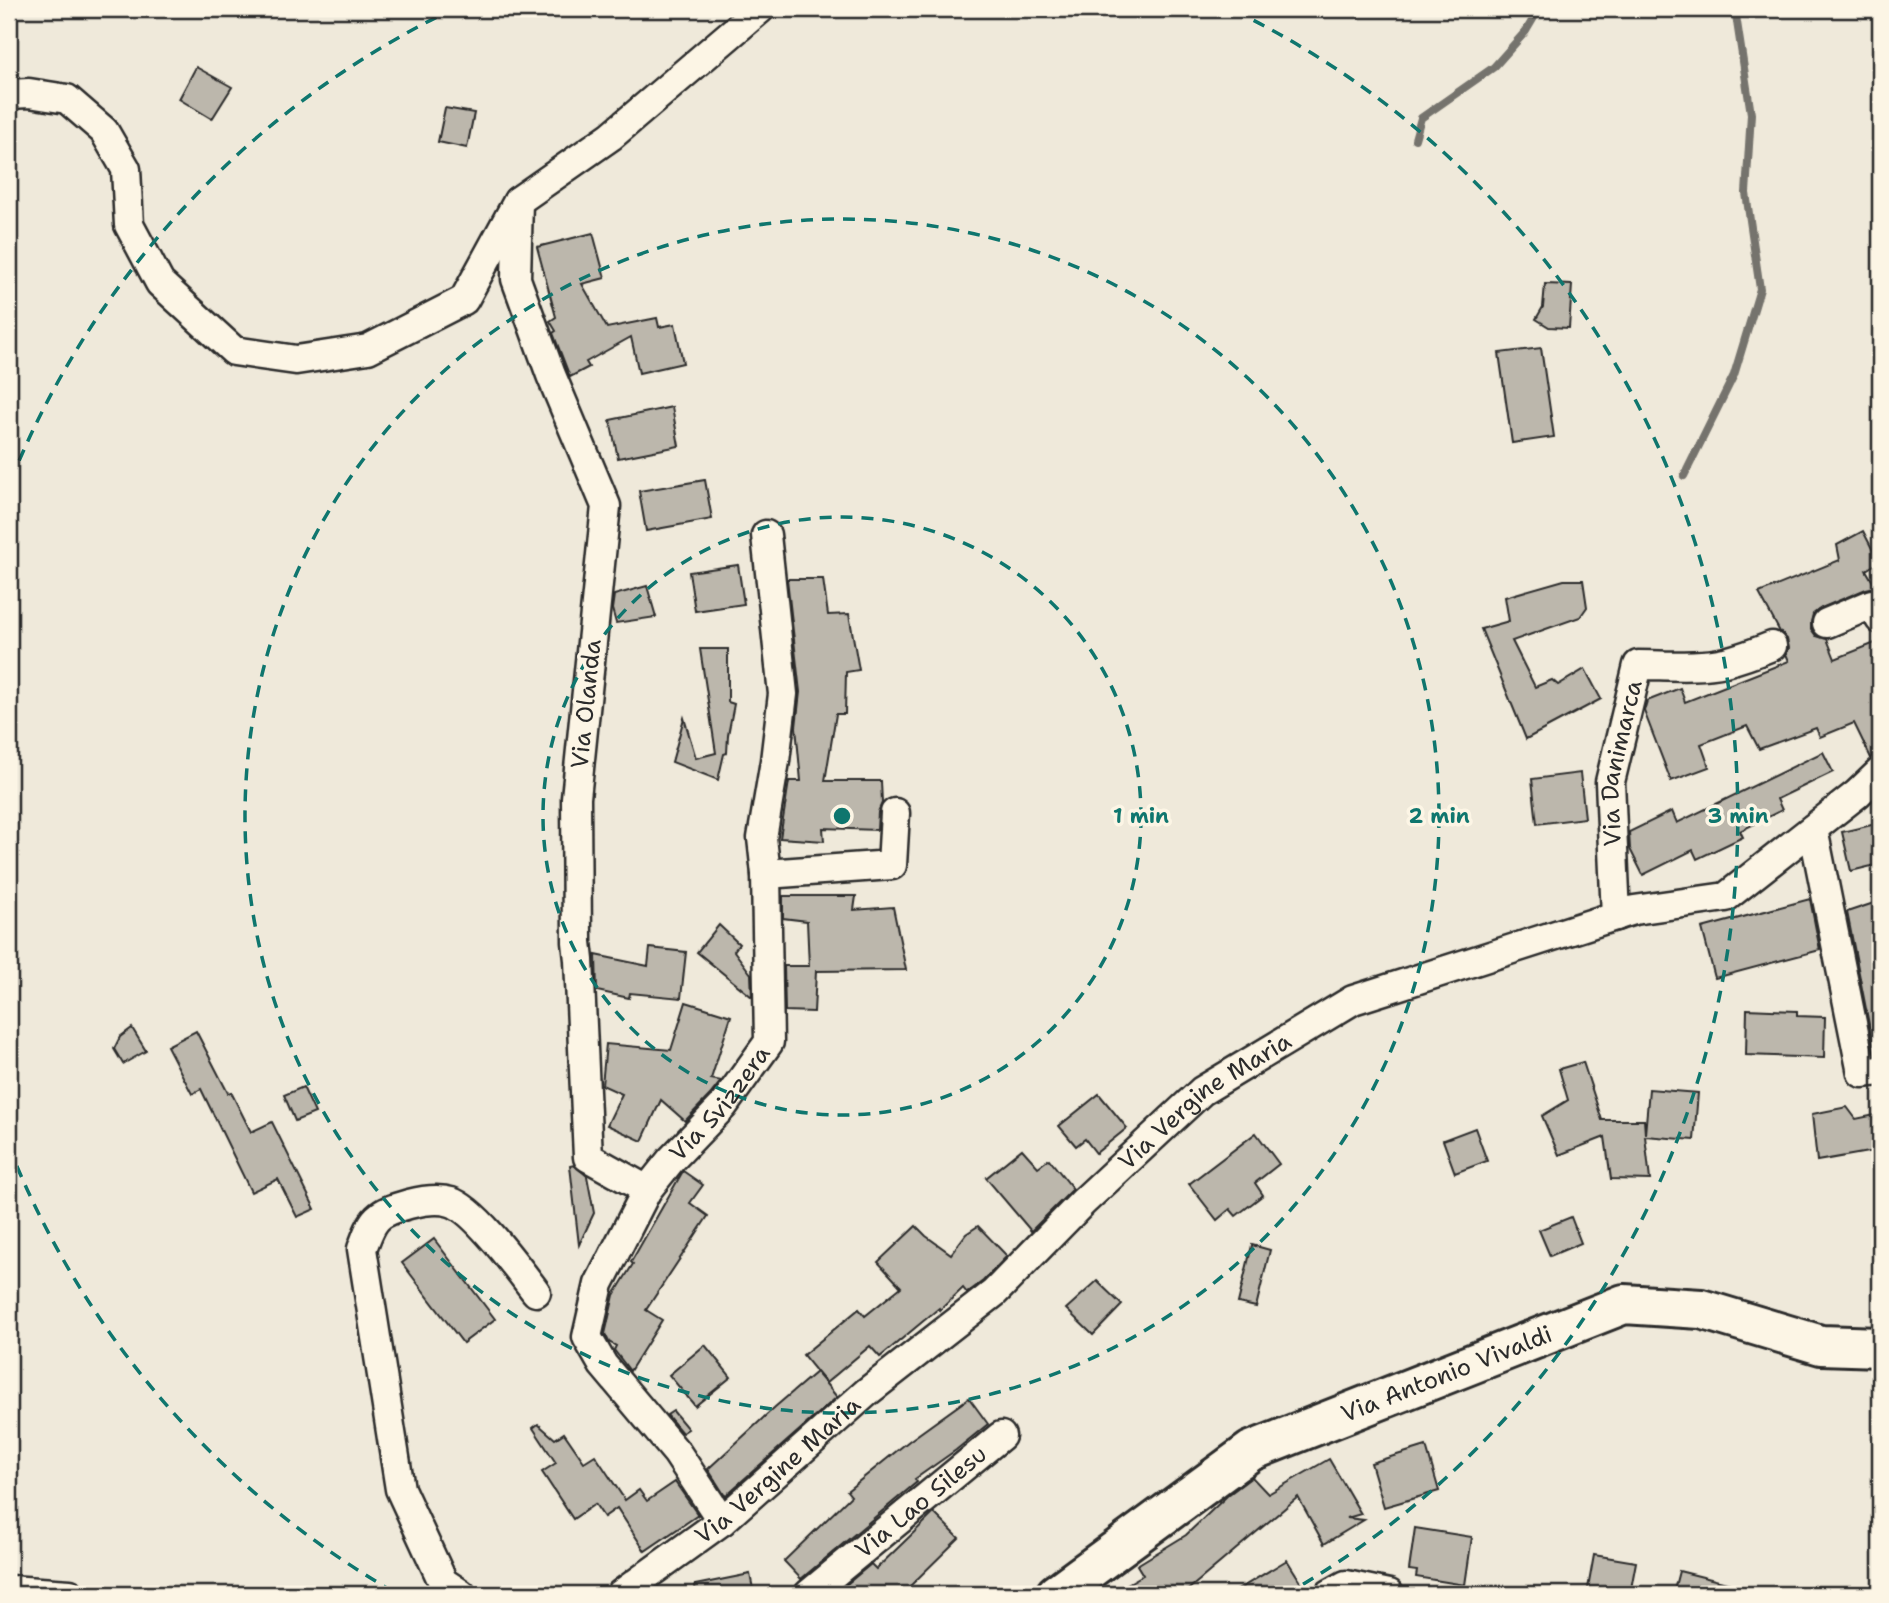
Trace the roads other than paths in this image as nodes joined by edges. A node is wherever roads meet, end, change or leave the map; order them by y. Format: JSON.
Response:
{"nodes":[{"id":1,"x":760,"y":9,"type":"edge"},
{"id":2,"x":9,"y":94,"type":"edge"},
{"id":3,"x":518,"y":201,"type":"junction"},
{"id":4,"x":766,"y":536,"type":"dead end"},
{"id":5,"x":1880,"y":619,"type":"edge"},
{"id":6,"x":1827,"y":623,"type":"dead end"},
{"id":7,"x":1772,"y":646,"type":"dead end"},
{"id":8,"x":1880,"y":772,"type":"edge"},
{"id":9,"x":895,"y":813,"type":"dead end"},
{"id":10,"x":1813,"y":829,"type":"junction"},
{"id":11,"x":766,"y":874,"type":"junction"},
{"id":12,"x":1616,"y":916,"type":"junction"},
{"id":13,"x":1871,"y":1072,"type":"edge"},
{"id":14,"x":647,"y":1191,"type":"junction"},
{"id":15,"x":536,"y":1292,"type":"dead end"},
{"id":16,"x":1880,"y":1347,"type":"edge"},
{"id":17,"x":1001,"y":1436,"type":"dead end"},
{"id":18,"x":722,"y":1521,"type":"junction"},
{"id":19,"x":9,"y":1590,"type":"edge"},
{"id":20,"x":70,"y":1594,"type":"edge"},
{"id":21,"x":461,"y":1594,"type":"edge"},
{"id":22,"x":621,"y":1594,"type":"edge"},
{"id":23,"x":809,"y":1594,"type":"edge"},
{"id":24,"x":1056,"y":1594,"type":"edge"},
{"id":25,"x":1330,"y":1594,"type":"edge"},
{"id":26,"x":1389,"y":1594,"type":"edge"}],
"edges":[{"from":1,"to":3,"type":"street"},
{"from":2,"to":3,"type":"street"},
{"from":3,"to":14,"type":"street","name":"Via Olanda"},
{"from":4,"to":11,"type":"street","name":"Via Svizzera"},
{"from":5,"to":6,"type":"street"},
{"from":7,"to":12,"type":"street","name":"Via Danimarca"},
{"from":8,"to":10,"type":"street","name":"Via Vergine Maria"},
{"from":9,"to":11,"type":"street"},
{"from":10,"to":12,"type":"street","name":"Via Vergine Maria"},
{"from":10,"to":13,"type":"street"},
{"from":11,"to":14,"type":"street","name":"Via Svizzera"},
{"from":12,"to":18,"type":"street","name":"Via Vergine Maria"},
{"from":14,"to":18,"type":"street","name":"Via Svizzera"},
{"from":15,"to":21,"type":"street"},
{"from":16,"to":24,"type":"main road","name":"Via Antonio Vivaldi"},
{"from":17,"to":23,"type":"street","name":"Via Lao Silesu"},
{"from":18,"to":22,"type":"street","name":"Via Vergine Maria"},
{"from":19,"to":20,"type":"street"},
{"from":25,"to":26,"type":"street"}]}
